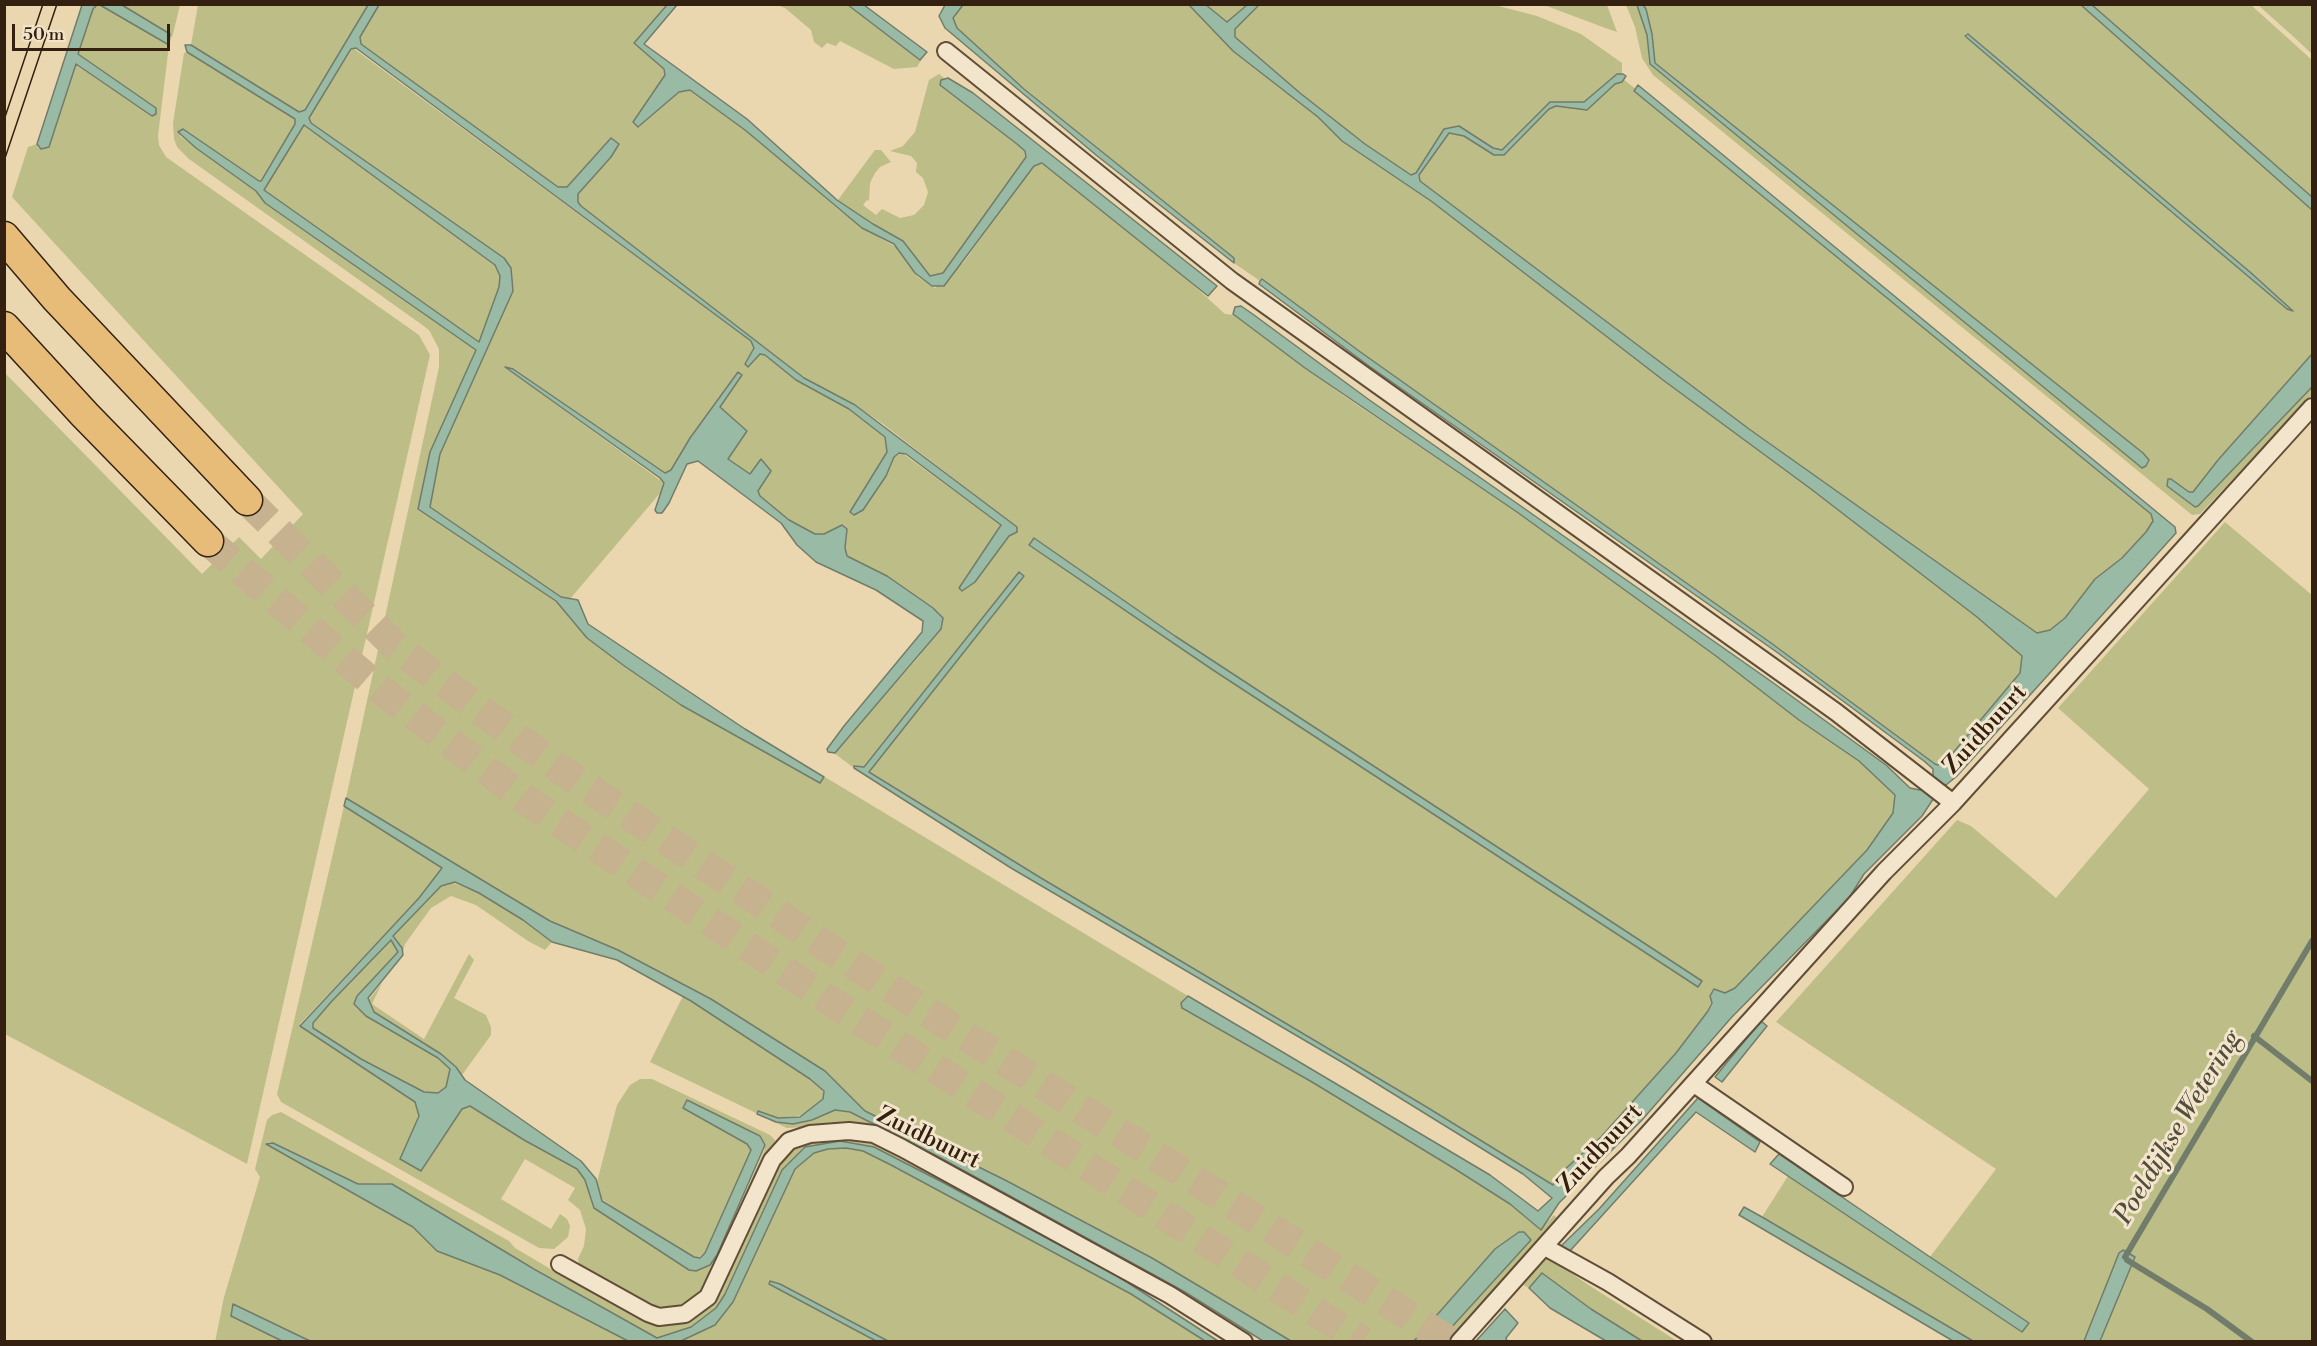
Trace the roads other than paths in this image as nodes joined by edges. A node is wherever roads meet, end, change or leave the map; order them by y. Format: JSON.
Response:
{"nodes":[{"id":1,"x":946,"y":51,"type":"dead end"},
{"id":2,"x":4,"y":237,"type":"edge"},
{"id":3,"x":4,"y":327,"type":"edge"},
{"id":4,"x":2313,"y":407,"type":"edge"},
{"id":5,"x":247,"y":500,"type":"tunnel mouth"},
{"id":6,"x":208,"y":541,"type":"tunnel mouth"},
{"id":7,"x":1953,"y":803,"type":"junction"},
{"id":8,"x":1694,"y":1084,"type":"junction"},
{"id":9,"x":1844,"y":1187,"type":"dead end"},
{"id":10,"x":1545,"y":1247,"type":"junction"},
{"id":11,"x":560,"y":1264,"type":"dead end"},
{"id":12,"x":1244,"y":1341,"type":"edge"},
{"id":13,"x":1459,"y":1341,"type":"edge"},
{"id":14,"x":1703,"y":1341,"type":"edge"}],
"edges":[{"from":1,"to":7,"type":"street"},
{"from":2,"to":5,"type":"highway"},
{"from":3,"to":6,"type":"highway"},
{"from":4,"to":7,"type":"street","name":"Zuidbuurt"},
{"from":7,"to":8,"type":"street","name":"Zuidbuurt"},
{"from":8,"to":9,"type":"street"},
{"from":8,"to":10,"type":"street","name":"Zuidbuurt"},
{"from":10,"to":13,"type":"street","name":"Zuidbuurt"},
{"from":10,"to":14,"type":"street"},
{"from":11,"to":12,"type":"street","name":"Zuidbuurt"}]}
